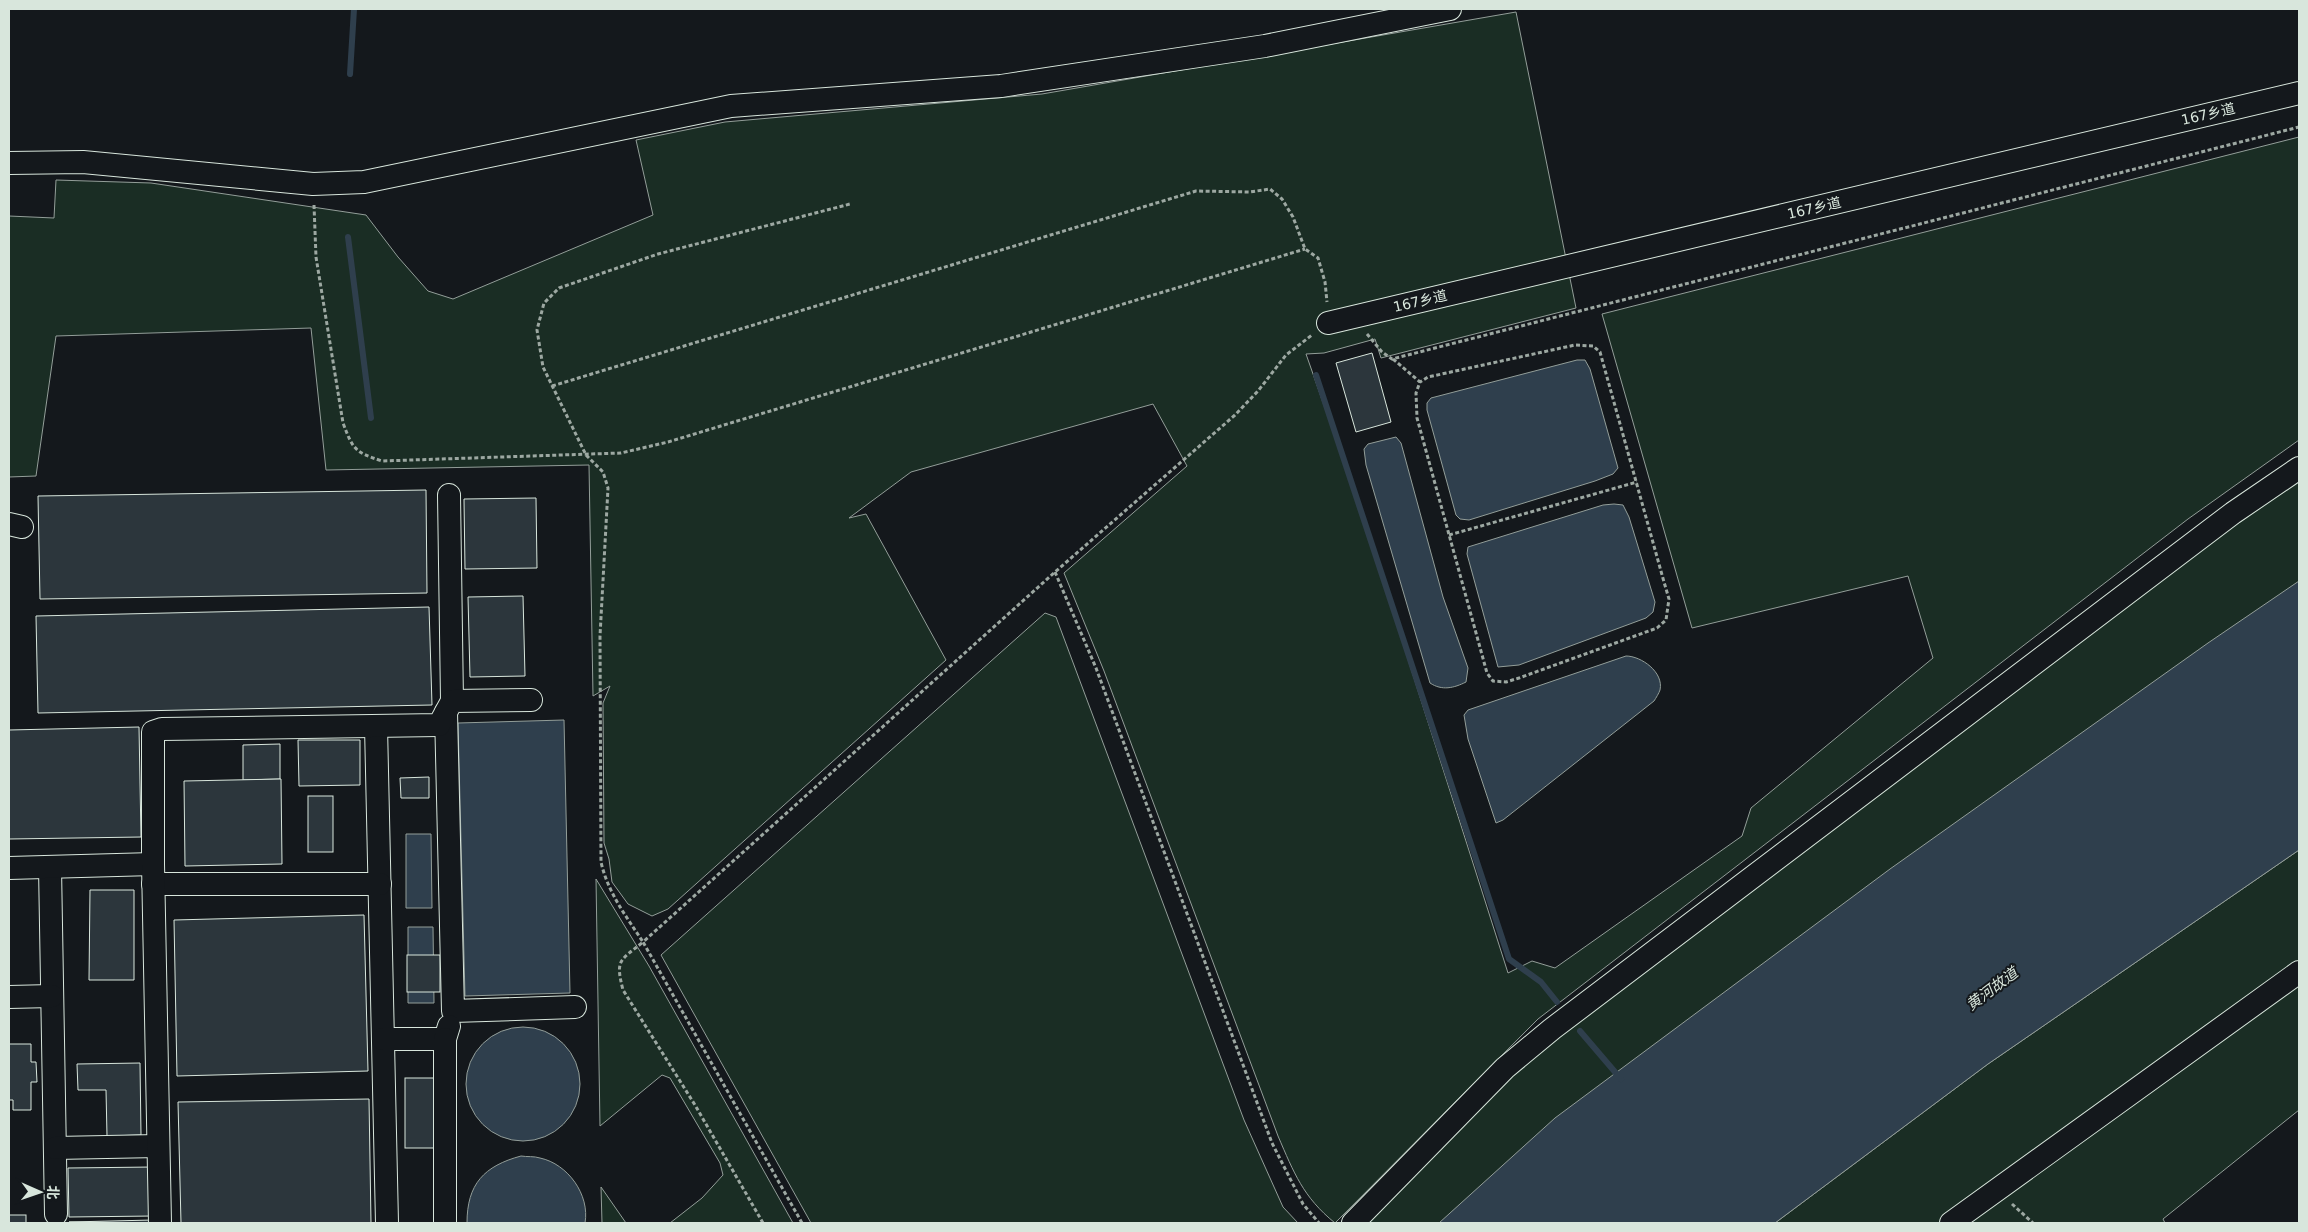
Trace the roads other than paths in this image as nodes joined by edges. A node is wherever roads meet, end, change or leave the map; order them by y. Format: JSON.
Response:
{"nodes":[{"id":1,"x":1450,"y":9,"type":"edge"},
{"id":2,"x":2299,"y":93,"type":"edge"},
{"id":3,"x":9,"y":163,"type":"edge"},
{"id":4,"x":1328,"y":323,"type":"road end"},
{"id":5,"x":2299,"y":468,"type":"edge"},
{"id":6,"x":449,"y":495,"type":"dead end"},
{"id":7,"x":531,"y":700,"type":"dead end"},
{"id":8,"x":449,"y":706,"type":"junction"},
{"id":9,"x":376,"y":726,"type":"junction"},
{"id":10,"x":50,"y":867,"type":"junction"},
{"id":11,"x":9,"y":868,"type":"edge"},
{"id":12,"x":153,"y":874,"type":"junction"},
{"id":13,"x":380,"y":884,"type":"junction"},
{"id":14,"x":2299,"y":972,"type":"edge"},
{"id":15,"x":52,"y":996,"type":"junction"},
{"id":16,"x":9,"y":997,"type":"edge"},
{"id":17,"x":575,"y":1007,"type":"dead end"},
{"id":18,"x":453,"y":1011,"type":"junction"},
{"id":19,"x":383,"y":1039,"type":"junction"},
{"id":20,"x":445,"y":1039,"type":"junction"},
{"id":21,"x":158,"y":1146,"type":"junction"},
{"id":22,"x":55,"y":1148,"type":"junction"},
{"id":23,"x":56,"y":1214,"type":"dead end"},
{"id":24,"x":160,"y":1223,"type":"edge"},
{"id":25,"x":387,"y":1223,"type":"edge"},
{"id":26,"x":445,"y":1223,"type":"edge"},
{"id":27,"x":1353,"y":1223,"type":"edge"},
{"id":28,"x":1951,"y":1223,"type":"edge"}],
"edges":[{"from":1,"to":3,"type":"street"},
{"from":2,"to":4,"type":"street","name":"167乡道"},
{"from":5,"to":27,"type":"street"},
{"from":6,"to":8,"type":"street"},
{"from":7,"to":8,"type":"street"},
{"from":8,"to":9,"type":"street"},
{"from":8,"to":18,"type":"street"},
{"from":9,"to":12,"type":"street"},
{"from":9,"to":13,"type":"street"},
{"from":10,"to":11,"type":"street"},
{"from":10,"to":12,"type":"street"},
{"from":10,"to":15,"type":"street"},
{"from":12,"to":13,"type":"street"},
{"from":12,"to":21,"type":"street"},
{"from":13,"to":19,"type":"street"},
{"from":14,"to":28,"type":"street"},
{"from":15,"to":16,"type":"street"},
{"from":15,"to":22,"type":"street"},
{"from":17,"to":18,"type":"street"},
{"from":18,"to":20,"type":"street"},
{"from":19,"to":20,"type":"street"},
{"from":19,"to":25,"type":"street"},
{"from":20,"to":26,"type":"street"},
{"from":21,"to":22,"type":"street"},
{"from":21,"to":24,"type":"street"},
{"from":22,"to":23,"type":"street"}]}
